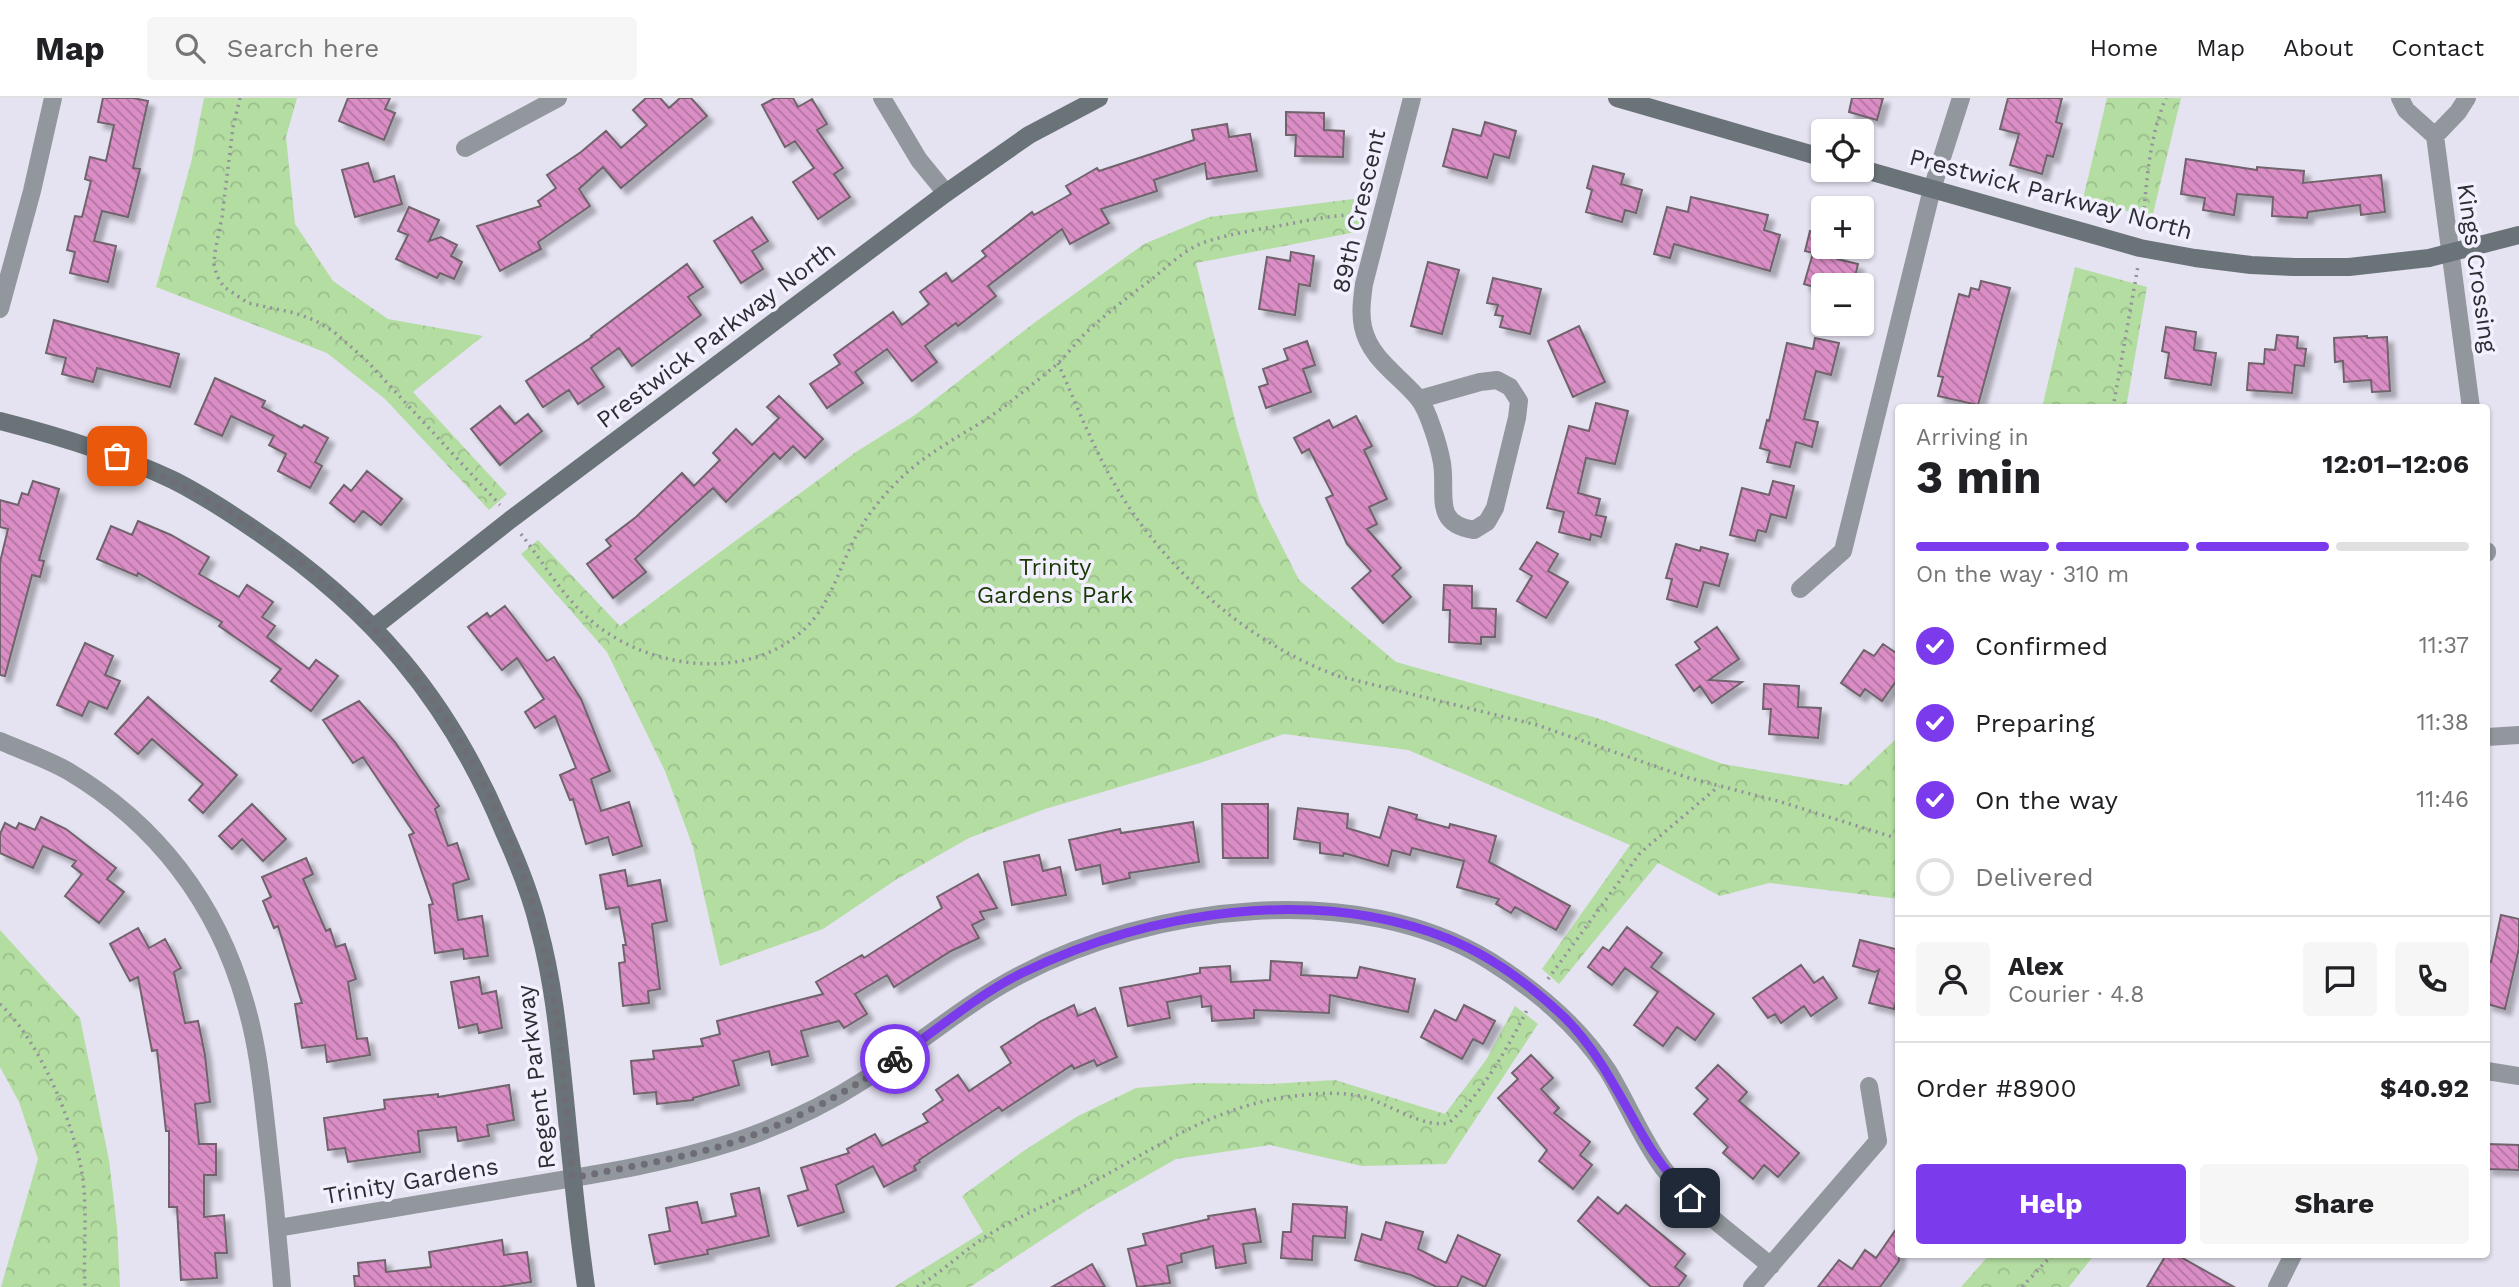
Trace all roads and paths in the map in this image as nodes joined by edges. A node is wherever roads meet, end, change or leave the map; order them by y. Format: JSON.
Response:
{"nodes":[{"id":1,"x":53,"y":98,"type":"edge"},
{"id":2,"x":240,"y":98,"type":"edge"},
{"id":3,"x":558,"y":98,"type":"edge"},
{"id":4,"x":882,"y":98,"type":"edge"},
{"id":5,"x":1099,"y":98,"type":"edge"},
{"id":6,"x":1412,"y":98,"type":"edge"},
{"id":7,"x":1618,"y":98,"type":"edge"},
{"id":8,"x":1961,"y":98,"type":"edge"},
{"id":9,"x":2166,"y":98,"type":"edge"},
{"id":10,"x":2400,"y":98,"type":"edge"},
{"id":11,"x":2467,"y":98,"type":"edge"},
{"id":12,"x":2435,"y":135,"type":"junction"},
{"id":13,"x":465,"y":148,"type":"dead end"},
{"id":14,"x":1811,"y":154,"type":"edge"},
{"id":15,"x":1874,"y":172,"type":"edge"},
{"id":16,"x":1932,"y":189,"type":"junction"},
{"id":17,"x":946,"y":193,"type":"junction"},
{"id":18,"x":1381,"y":218,"type":"junction"},
{"id":19,"x":2143,"y":229,"type":"dead end"},
{"id":20,"x":2519,"y":236,"type":"edge"},
{"id":21,"x":2450,"y":254,"type":"junction"},
{"id":22,"x":2137,"y":266,"type":"dead end"},
{"id":23,"x":0,"y":309,"type":"edge"},
{"id":24,"x":1058,"y":363,"type":"junction"},
{"id":25,"x":1420,"y":399,"type":"junction"},
{"id":26,"x":2114,"y":404,"type":"edge"},
{"id":27,"x":2470,"y":404,"type":"edge"},
{"id":28,"x":0,"y":421,"type":"edge"},
{"id":29,"x":498,"y":503,"type":"dead end"},
{"id":30,"x":522,"y":535,"type":"dead end"},
{"id":31,"x":1800,"y":589,"type":"dead end"},
{"id":32,"x":374,"y":627,"type":"junction"},
{"id":33,"x":2519,"y":735,"type":"edge"},
{"id":34,"x":2490,"y":737,"type":"edge"},
{"id":35,"x":0,"y":741,"type":"edge"},
{"id":36,"x":1719,"y":786,"type":"junction"},
{"id":37,"x":1895,"y":838,"type":"edge"},
{"id":38,"x":1545,"y":983,"type":"dead end"},
{"id":39,"x":0,"y":1004,"type":"edge"},
{"id":40,"x":1529,"y":1005,"type":"dead end"},
{"id":41,"x":2490,"y":1071,"type":"edge"},
{"id":42,"x":2519,"y":1076,"type":"edge"},
{"id":43,"x":1869,"y":1086,"type":"dead end"},
{"id":44,"x":573,"y":1178,"type":"junction"},
{"id":45,"x":278,"y":1228,"type":"junction"},
{"id":46,"x":2049,"y":1258,"type":"edge"},
{"id":47,"x":2292,"y":1258,"type":"edge"},
{"id":48,"x":1771,"y":1266,"type":"junction"},
{"id":49,"x":85,"y":1287,"type":"edge"},
{"id":50,"x":282,"y":1287,"type":"edge"},
{"id":51,"x":586,"y":1287,"type":"edge"},
{"id":52,"x":917,"y":1287,"type":"edge"},
{"id":53,"x":1752,"y":1287,"type":"edge"},
{"id":54,"x":2022,"y":1287,"type":"edge"},
{"id":55,"x":2277,"y":1287,"type":"edge"}],
"edges":[{"from":1,"to":23,"type":"street"},
{"from":2,"to":29,"type":"path"},
{"from":3,"to":13,"type":"street"},
{"from":4,"to":17,"type":"street"},
{"from":5,"to":17,"type":"street","name":"Prestwick Parkway North"},
{"from":6,"to":18,"type":"street","name":"89th Crescent"},
{"from":7,"to":14,"type":"street"},
{"from":8,"to":16,"type":"street"},
{"from":9,"to":19,"type":"path"},
{"from":10,"to":12,"type":"street"},
{"from":11,"to":12,"type":"street"},
{"from":12,"to":21,"type":"street","name":"Kings Crossing"},
{"from":15,"to":16,"type":"street","name":"Prestwick Parkway North"},
{"from":16,"to":21,"type":"street","name":"Prestwick Parkway North"},
{"from":16,"to":31,"type":"street"},
{"from":17,"to":32,"type":"street","name":"Prestwick Parkway North"},
{"from":18,"to":24,"type":"path"},
{"from":18,"to":25,"type":"street","name":"89th Crescent"},
{"from":20,"to":21,"type":"street","name":"Prestwick Parkway North"},
{"from":21,"to":27,"type":"street","name":"Kings Crossing"},
{"from":22,"to":26,"type":"path"},
{"from":24,"to":30,"type":"path"},
{"from":24,"to":36,"type":"path"},
{"from":25,"to":25,"type":"street","name":"89th Crescent"},
{"from":28,"to":32,"type":"street","name":"Regent Parkway"},
{"from":32,"to":44,"type":"street","name":"Regent Parkway"},
{"from":33,"to":34,"type":"street"},
{"from":35,"to":45,"type":"street"},
{"from":36,"to":37,"type":"path"},
{"from":36,"to":38,"type":"path"},
{"from":39,"to":49,"type":"path"},
{"from":40,"to":52,"type":"path"},
{"from":41,"to":42,"type":"street"},
{"from":43,"to":48,"type":"street"},
{"from":44,"to":45,"type":"street","name":"Trinity Gardens"},
{"from":44,"to":48,"type":"street","name":"Trinity Gardens"},
{"from":44,"to":51,"type":"street","name":"Regent Parkway"},
{"from":45,"to":50,"type":"street"},
{"from":46,"to":54,"type":"path"},
{"from":47,"to":55,"type":"street"},
{"from":48,"to":53,"type":"street"}]}
